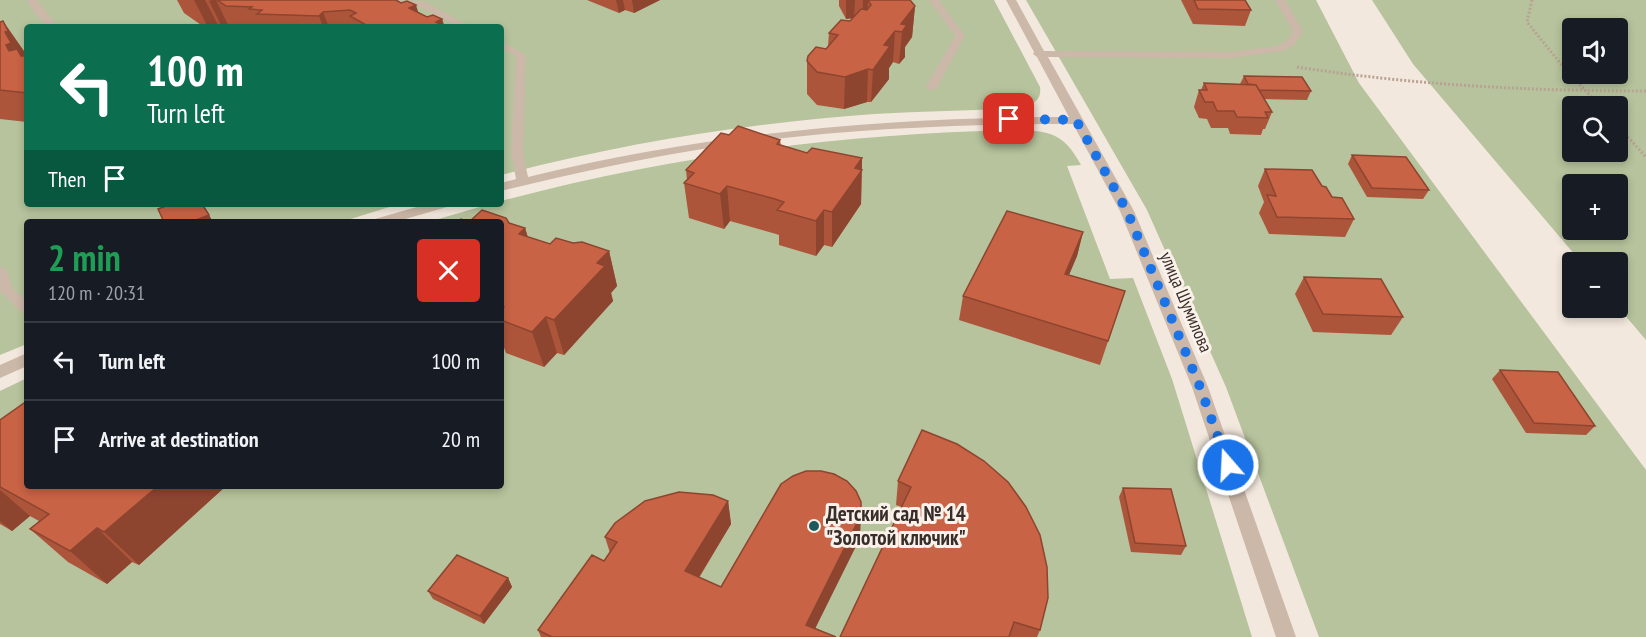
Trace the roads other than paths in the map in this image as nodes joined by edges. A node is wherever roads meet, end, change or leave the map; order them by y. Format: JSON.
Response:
{"nodes":[{"id":1,"x":32,"y":0,"type":"edge"},
{"id":2,"x":374,"y":0,"type":"edge"},
{"id":3,"x":934,"y":0,"type":"edge"},
{"id":4,"x":1011,"y":0,"type":"edge"},
{"id":5,"x":1280,"y":0,"type":"edge"},
{"id":6,"x":51,"y":24,"type":"edge"},
{"id":7,"x":461,"y":24,"type":"edge"},
{"id":8,"x":504,"y":46,"type":"edge"},
{"id":9,"x":1038,"y":54,"type":"junction"},
{"id":10,"x":931,"y":88,"type":"dead end"},
{"id":11,"x":1076,"y":120,"type":"junction"},
{"id":12,"x":523,"y":182,"type":"junction"},
{"id":13,"x":504,"y":186,"type":"edge"},
{"id":14,"x":432,"y":207,"type":"edge"},
{"id":15,"x":390,"y":219,"type":"edge"},
{"id":16,"x":0,"y":271,"type":"edge"},
{"id":17,"x":24,"y":306,"type":"edge"},
{"id":18,"x":24,"y":360,"type":"edge"},
{"id":19,"x":0,"y":372,"type":"edge"},
{"id":20,"x":1287,"y":637,"type":"edge"}],
"edges":[{"from":1,"to":6,"type":"street"},
{"from":2,"to":7,"type":"street"},
{"from":3,"to":10,"type":"street"},
{"from":4,"to":9,"type":"street","name":"улица Шумилова"},
{"from":5,"to":9,"type":"street"},
{"from":8,"to":12,"type":"street"},
{"from":9,"to":11,"type":"street","name":"улица Шумилова"},
{"from":11,"to":12,"type":"street"},
{"from":11,"to":20,"type":"street","name":"улица Шумилова"},
{"from":12,"to":13,"type":"street"},
{"from":14,"to":15,"type":"street"},
{"from":16,"to":17,"type":"street"},
{"from":18,"to":19,"type":"street"}]}
